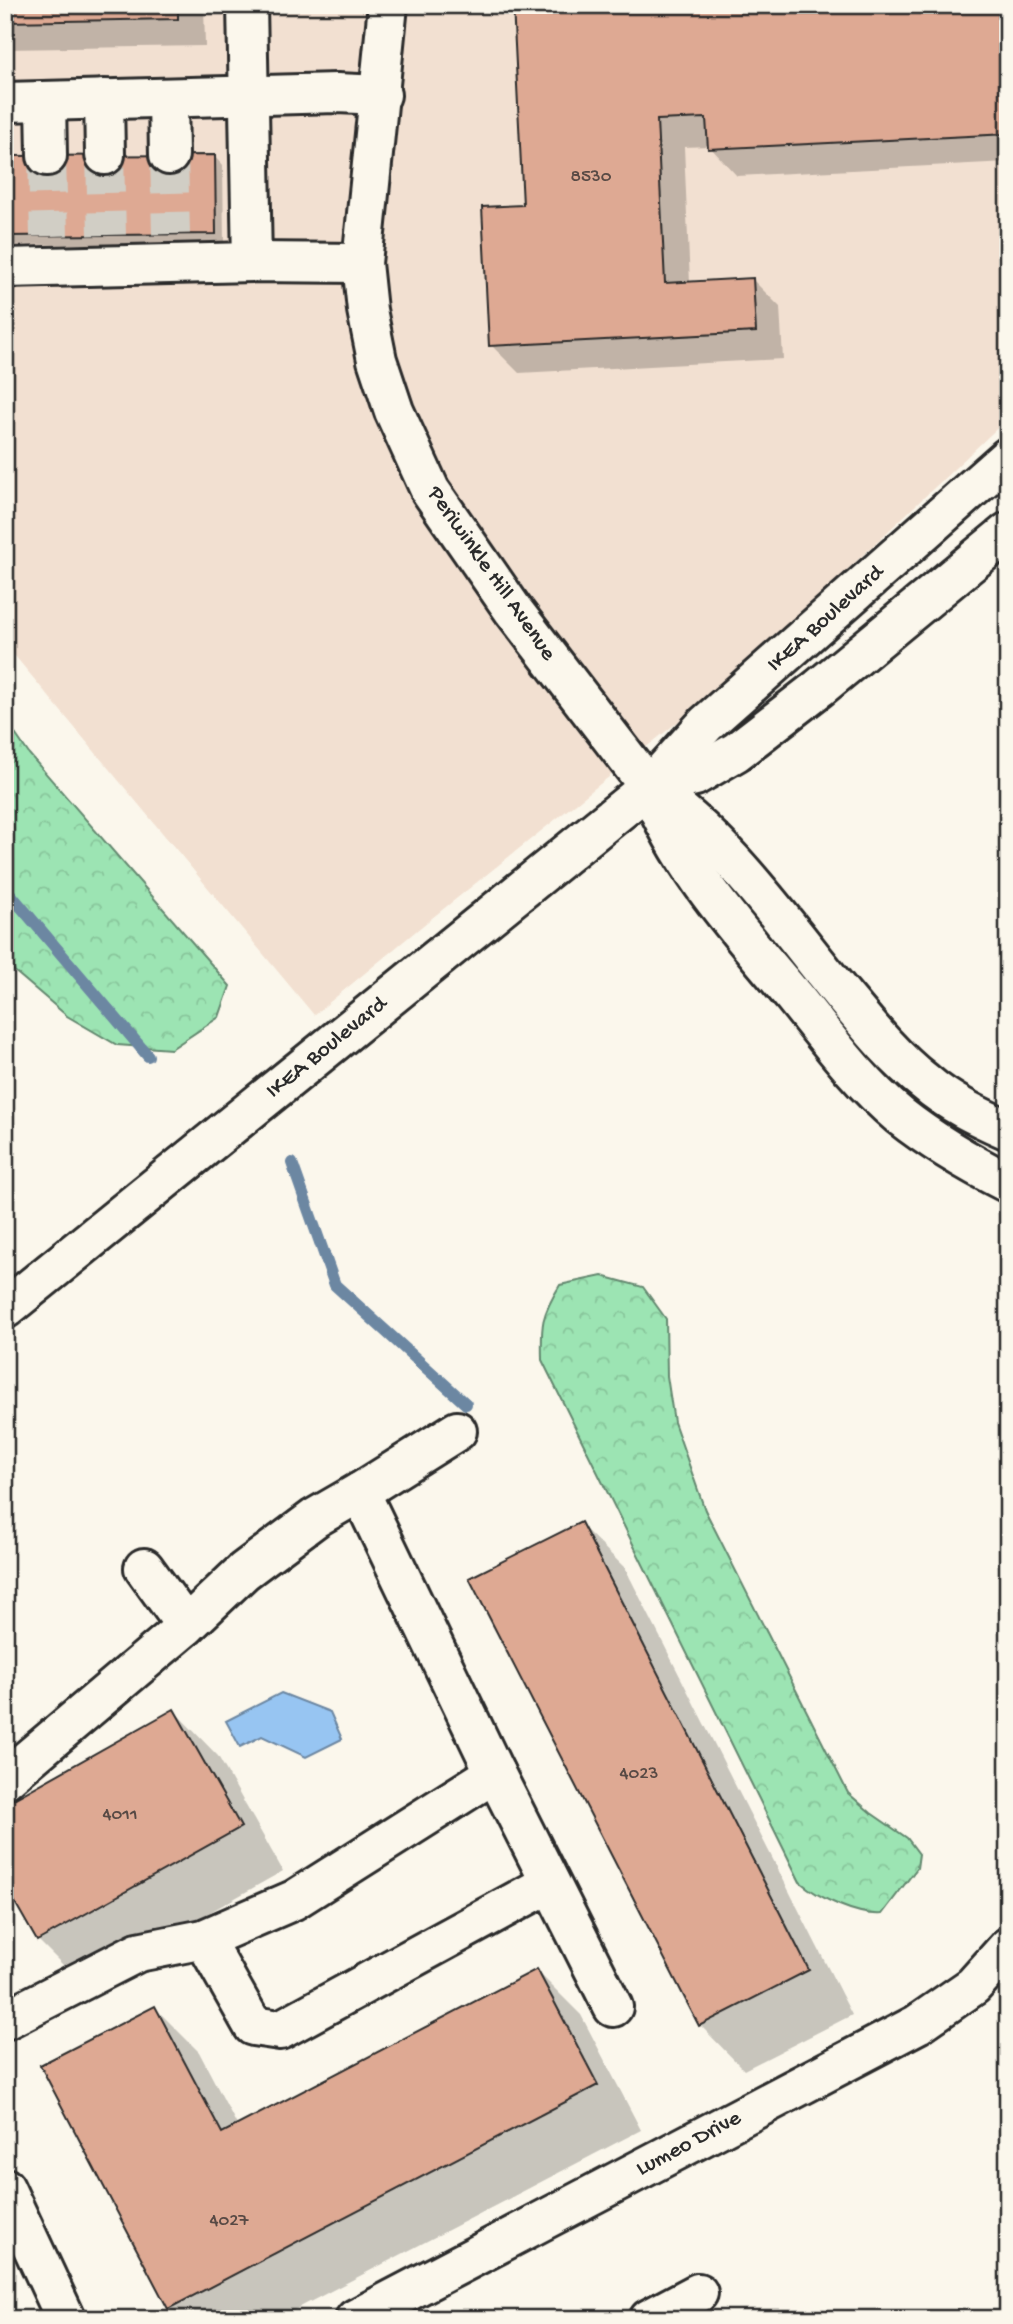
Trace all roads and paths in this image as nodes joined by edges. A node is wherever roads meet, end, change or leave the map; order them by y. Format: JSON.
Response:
{"nodes":[{"id":1,"x":247,"y":5,"type":"edge"},
{"id":2,"x":388,"y":5,"type":"edge"},
{"id":3,"x":249,"y":95,"type":"junction"},
{"id":4,"x":381,"y":95,"type":"junction"},
{"id":5,"x":168,"y":98,"type":"junction"},
{"id":6,"x":104,"y":99,"type":"junction"},
{"id":7,"x":46,"y":101,"type":"junction"},
{"id":8,"x":5,"y":102,"type":"edge"},
{"id":9,"x":105,"y":155,"type":"tunnel mouth"},
{"id":10,"x":169,"y":155,"type":"tunnel mouth"},
{"id":11,"x":47,"y":156,"type":"tunnel mouth"},
{"id":12,"x":252,"y":261,"type":"junction"},
{"id":13,"x":362,"y":263,"type":"junction"},
{"id":14,"x":5,"y":268,"type":"edge"},
{"id":15,"x":1008,"y":457,"type":"edge"},
{"id":16,"x":1008,"y":532,"type":"edge"},
{"id":17,"x":649,"y":787,"type":"junction"},
{"id":18,"x":1008,"y":1130,"type":"edge"},
{"id":19,"x":1008,"y":1183,"type":"edge"},
{"id":20,"x":5,"y":1309,"type":"edge"},
{"id":21,"x":457,"y":1432,"type":"dead end"},
{"id":22,"x":359,"y":1492,"type":"junction"},
{"id":23,"x":144,"y":1568,"type":"dead end"},
{"id":24,"x":186,"y":1626,"type":"junction"},
{"id":25,"x":495,"y":1773,"type":"junction"},
{"id":26,"x":5,"y":1779,"type":"edge"},
{"id":27,"x":550,"y":1883,"type":"junction"},
{"id":28,"x":204,"y":1939,"type":"junction"},
{"id":29,"x":1008,"y":1947,"type":"edge"},
{"id":30,"x":613,"y":2007,"type":"dead end"},
{"id":31,"x":5,"y":2020,"type":"edge"},
{"id":32,"x":5,"y":2188,"type":"edge"},
{"id":33,"x":698,"y":2293,"type":"dead end"},
{"id":34,"x":66,"y":2319,"type":"edge"},
{"id":35,"x":355,"y":2319,"type":"edge"},
{"id":36,"x":649,"y":2319,"type":"edge"}],
"edges":[{"from":1,"to":3,"type":"street"},
{"from":2,"to":4,"type":"street","name":"Periwinkle Hill Avenue"},
{"from":3,"to":4,"type":"street"},
{"from":3,"to":5,"type":"street"},
{"from":3,"to":12,"type":"street"},
{"from":4,"to":13,"type":"street","name":"Periwinkle Hill Avenue"},
{"from":5,"to":6,"type":"street"},
{"from":5,"to":10,"type":"street"},
{"from":6,"to":7,"type":"street"},
{"from":6,"to":9,"type":"street"},
{"from":7,"to":8,"type":"street"},
{"from":7,"to":11,"type":"street"},
{"from":12,"to":13,"type":"street"},
{"from":12,"to":14,"type":"street"},
{"from":13,"to":17,"type":"street","name":"Periwinkle Hill Avenue"},
{"from":15,"to":17,"type":"street","name":"IKEA Boulevard"},
{"from":16,"to":17,"type":"street","name":"IKEA Boulevard"},
{"from":17,"to":18,"type":"street","name":"Periwinkle Hill Avenue"},
{"from":17,"to":19,"type":"street","name":"Periwinkle Hill Avenue"},
{"from":17,"to":20,"type":"street","name":"IKEA Boulevard"},
{"from":21,"to":22,"type":"street"},
{"from":22,"to":24,"type":"street"},
{"from":22,"to":25,"type":"street"},
{"from":23,"to":24,"type":"street"},
{"from":24,"to":26,"type":"street"},
{"from":25,"to":27,"type":"street"},
{"from":25,"to":28,"type":"street"},
{"from":27,"to":28,"type":"street"},
{"from":27,"to":30,"type":"street"},
{"from":28,"to":31,"type":"street"},
{"from":29,"to":35,"type":"street","name":"Lumeo Drive"},
{"from":32,"to":34,"type":"street"},
{"from":33,"to":36,"type":"street"}]}
